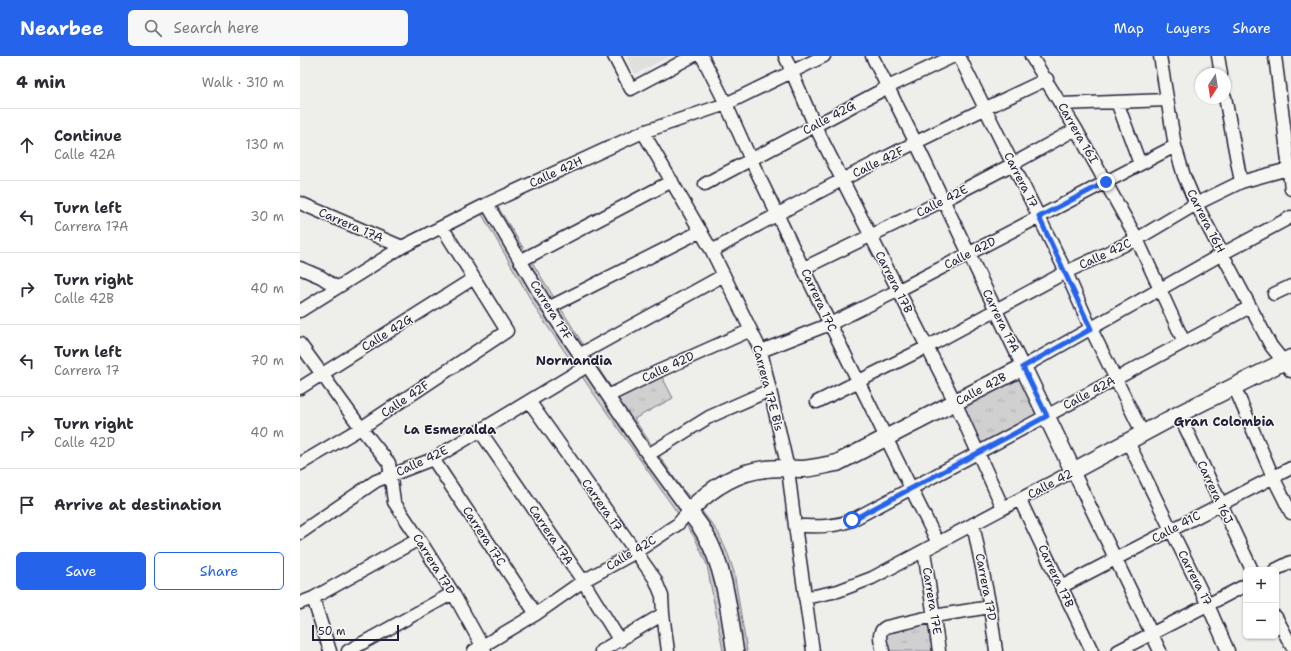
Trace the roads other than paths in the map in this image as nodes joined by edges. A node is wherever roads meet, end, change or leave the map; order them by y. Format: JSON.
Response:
{"nodes":[{"id":1,"x":614,"y":56,"type":"edge"},
{"id":2,"x":693,"y":56,"type":"edge"},
{"id":3,"x":702,"y":56,"type":"edge"},
{"id":4,"x":785,"y":56,"type":"edge"},
{"id":5,"x":824,"y":56,"type":"edge"},
{"id":6,"x":872,"y":56,"type":"edge"},
{"id":7,"x":954,"y":56,"type":"edge"},
{"id":8,"x":959,"y":56,"type":"edge"},
{"id":9,"x":1031,"y":56,"type":"edge"},
{"id":10,"x":1160,"y":56,"type":"edge"},
{"id":11,"x":1218,"y":56,"type":"edge"},
{"id":12,"x":1275,"y":56,"type":"edge"},
{"id":13,"x":1220,"y":68,"type":"edge"},
{"id":14,"x":792,"y":72,"type":"junction"},
{"id":15,"x":1047,"y":79,"type":"junction"},
{"id":16,"x":888,"y":87,"type":"junction"},
{"id":17,"x":1167,"y":100,"type":"junction"},
{"id":18,"x":1117,"y":102,"type":"junction"},
{"id":19,"x":726,"y":104,"type":"junction"},
{"id":20,"x":1061,"y":104,"type":"junction"},
{"id":21,"x":1226,"y":104,"type":"edge"},
{"id":22,"x":985,"y":109,"type":"junction"},
{"id":23,"x":816,"y":126,"type":"junction"},
{"id":24,"x":1076,"y":128,"type":"junction"},
{"id":25,"x":643,"y":132,"type":"junction"},
{"id":26,"x":916,"y":142,"type":"junction"},
{"id":27,"x":1175,"y":146,"type":"junction"},
{"id":28,"x":751,"y":160,"type":"junction"},
{"id":29,"x":1013,"y":164,"type":"junction"},
{"id":30,"x":1140,"y":164,"type":"junction"},
{"id":31,"x":1288,"y":169,"type":"junction"},
{"id":32,"x":842,"y":179,"type":"junction"},
{"id":33,"x":672,"y":182,"type":"junction"},
{"id":34,"x":1106,"y":182,"type":"junction"},
{"id":35,"x":1241,"y":182,"type":"junction"},
{"id":36,"x":705,"y":184,"type":"dead end"},
{"id":37,"x":1291,"y":189,"type":"edge"},
{"id":38,"x":944,"y":200,"type":"junction"},
{"id":39,"x":300,"y":203,"type":"edge"},
{"id":40,"x":487,"y":204,"type":"junction"},
{"id":41,"x":1196,"y":204,"type":"junction"},
{"id":42,"x":778,"y":213,"type":"junction"},
{"id":43,"x":1039,"y":217,"type":"junction"},
{"id":44,"x":1291,"y":217,"type":"edge"},
{"id":45,"x":442,"y":227,"type":"junction"},
{"id":46,"x":701,"y":231,"type":"junction"},
{"id":47,"x":871,"y":236,"type":"junction"},
{"id":48,"x":1137,"y":239,"type":"junction"},
{"id":49,"x":402,"y":247,"type":"junction"},
{"id":50,"x":712,"y":251,"type":"junction"},
{"id":51,"x":969,"y":253,"type":"junction"},
{"id":52,"x":1222,"y":254,"type":"junction"},
{"id":53,"x":520,"y":261,"type":"junction"},
{"id":54,"x":300,"y":268,"type":"edge"},
{"id":55,"x":804,"y":268,"type":"junction"},
{"id":56,"x":1066,"y":272,"type":"junction"},
{"id":57,"x":724,"y":275,"type":"junction"},
{"id":58,"x":474,"y":278,"type":"junction"},
{"id":59,"x":1291,"y":286,"type":"edge"},
{"id":60,"x":336,"y":287,"type":"junction"},
{"id":61,"x":1160,"y":289,"type":"junction"},
{"id":62,"x":899,"y":290,"type":"junction"},
{"id":63,"x":1274,"y":294,"type":"dead end"},
{"id":64,"x":1250,"y":307,"type":"junction"},
{"id":65,"x":548,"y":308,"type":"junction"},
{"id":66,"x":995,"y":309,"type":"junction"},
{"id":67,"x":300,"y":311,"type":"edge"},
{"id":68,"x":830,"y":324,"type":"junction"},
{"id":69,"x":1091,"y":329,"type":"junction"},
{"id":70,"x":751,"y":330,"type":"junction"},
{"id":71,"x":1184,"y":342,"type":"junction"},
{"id":72,"x":300,"y":344,"type":"edge"},
{"id":73,"x":927,"y":347,"type":"junction"},
{"id":74,"x":761,"y":351,"type":"junction"},
{"id":75,"x":579,"y":355,"type":"junction"},
{"id":76,"x":1289,"y":364,"type":"edge"},
{"id":77,"x":587,"y":366,"type":"junction"},
{"id":78,"x":1023,"y":367,"type":"junction"},
{"id":79,"x":323,"y":374,"type":"junction"},
{"id":80,"x":1115,"y":379,"type":"junction"},
{"id":81,"x":859,"y":382,"type":"junction"},
{"id":82,"x":1234,"y":386,"type":"junction"},
{"id":83,"x":300,"y":388,"type":"edge"},
{"id":84,"x":770,"y":390,"type":"junction"},
{"id":85,"x":608,"y":396,"type":"junction"},
{"id":86,"x":529,"y":401,"type":"junction"},
{"id":87,"x":817,"y":402,"type":"dead end"},
{"id":88,"x":955,"y":402,"type":"junction"},
{"id":89,"x":1179,"y":414,"type":"junction"},
{"id":90,"x":1047,"y":416,"type":"junction"},
{"id":91,"x":361,"y":428,"type":"junction"},
{"id":92,"x":480,"y":431,"type":"junction"},
{"id":93,"x":1142,"y":434,"type":"junction"},
{"id":94,"x":887,"y":437,"type":"junction"},
{"id":95,"x":1128,"y":442,"type":"junction"},
{"id":96,"x":978,"y":452,"type":"junction"},
{"id":97,"x":648,"y":455,"type":"junction"},
{"id":98,"x":433,"y":459,"type":"junction"},
{"id":99,"x":300,"y":464,"type":"edge"},
{"id":100,"x":1291,"y":468,"type":"edge"},
{"id":101,"x":788,"y":469,"type":"junction"},
{"id":102,"x":1073,"y":472,"type":"junction"},
{"id":103,"x":391,"y":476,"type":"junction"},
{"id":104,"x":1274,"y":477,"type":"junction"},
{"id":105,"x":912,"y":488,"type":"junction"},
{"id":106,"x":1020,"y":500,"type":"junction"},
{"id":107,"x":1220,"y":504,"type":"junction"},
{"id":108,"x":1003,"y":508,"type":"junction"},
{"id":109,"x":689,"y":511,"type":"junction"},
{"id":110,"x":1291,"y":513,"type":"edge"},
{"id":111,"x":973,"y":524,"type":"junction"},
{"id":112,"x":795,"y":526,"type":"junction"},
{"id":113,"x":1171,"y":531,"type":"junction"},
{"id":114,"x":300,"y":532,"type":"edge"},
{"id":115,"x":419,"y":539,"type":"junction"},
{"id":116,"x":938,"y":542,"type":"junction"},
{"id":117,"x":924,"y":551,"type":"junction"},
{"id":118,"x":636,"y":552,"type":"junction"},
{"id":119,"x":1115,"y":558,"type":"junction"},
{"id":120,"x":1291,"y":562,"type":"edge"},
{"id":121,"x":1251,"y":567,"type":"edge"},
{"id":122,"x":1279,"y":568,"type":"edge"},
{"id":123,"x":583,"y":581,"type":"junction"},
{"id":124,"x":1061,"y":587,"type":"junction"},
{"id":125,"x":1243,"y":587,"type":"edge"},
{"id":126,"x":453,"y":593,"type":"junction"},
{"id":127,"x":313,"y":598,"type":"junction"},
{"id":128,"x":805,"y":598,"type":"junction"},
{"id":129,"x":300,"y":603,"type":"edge"},
{"id":130,"x":1208,"y":605,"type":"junction"},
{"id":131,"x":990,"y":607,"type":"junction"},
{"id":132,"x":536,"y":614,"type":"junction"},
{"id":133,"x":663,"y":614,"type":"junction"},
{"id":134,"x":934,"y":616,"type":"junction"},
{"id":135,"x":1279,"y":623,"type":"edge"},
{"id":136,"x":1152,"y":634,"type":"junction"},
{"id":137,"x":620,"y":641,"type":"junction"},
{"id":138,"x":1291,"y":645,"type":"edge"},
{"id":139,"x":480,"y":650,"type":"edge"},
{"id":140,"x":330,"y":651,"type":"edge"},
{"id":141,"x":348,"y":651,"type":"edge"},
{"id":142,"x":601,"y":651,"type":"edge"},
{"id":143,"x":668,"y":651,"type":"edge"},
{"id":144,"x":735,"y":651,"type":"edge"},
{"id":145,"x":813,"y":651,"type":"edge"},
{"id":146,"x":883,"y":651,"type":"edge"},
{"id":147,"x":940,"y":651,"type":"edge"},
{"id":148,"x":996,"y":651,"type":"edge"},
{"id":149,"x":1092,"y":651,"type":"edge"},
{"id":150,"x":1118,"y":651,"type":"edge"},
{"id":151,"x":1160,"y":651,"type":"edge"},
{"id":152,"x":1228,"y":651,"type":"edge"}],
"edges":[{"from":1,"to":2,"type":"street"},
{"from":3,"to":19,"type":"street","name":"Carrera 17C"},
{"from":4,"to":14,"type":"street","name":"Carrera 17B"},
{"from":5,"to":14,"type":"street","name":"Calle 42H"},
{"from":6,"to":16,"type":"street","name":"Carrera 17A"},
{"from":7,"to":16,"type":"street","name":"Calle 42G"},
{"from":8,"to":22,"type":"street","name":"Carrera 17"},
{"from":9,"to":15,"type":"street","name":"Carrera 16I"},
{"from":10,"to":17,"type":"street","name":"Carrera 16H"},
{"from":11,"to":13,"type":"street"},
{"from":12,"to":31,"type":"street"},
{"from":14,"to":19,"type":"street","name":"Calle 42H"},
{"from":14,"to":23,"type":"street","name":"Carrera 17B"},
{"from":15,"to":20,"type":"street","name":"Carrera 16I"},
{"from":15,"to":22,"type":"street","name":"Calle 42F"},
{"from":16,"to":23,"type":"street","name":"Calle 42G"},
{"from":16,"to":26,"type":"street","name":"Carrera 17A"},
{"from":17,"to":18,"type":"street"},
{"from":17,"to":27,"type":"street","name":"Carrera 16H"},
{"from":18,"to":20,"type":"street"},
{"from":18,"to":30,"type":"street"},
{"from":19,"to":25,"type":"street","name":"Calle 42H"},
{"from":19,"to":28,"type":"street","name":"Carrera 17C"},
{"from":20,"to":24,"type":"street","name":"Carrera 16I"},
{"from":21,"to":35,"type":"street"},
{"from":22,"to":26,"type":"street","name":"Calle 42F"},
{"from":22,"to":29,"type":"street","name":"Carrera 17"},
{"from":23,"to":28,"type":"street","name":"Calle 42G"},
{"from":23,"to":32,"type":"street","name":"Carrera 17B"},
{"from":24,"to":29,"type":"street","name":"Calle 42E"},
{"from":24,"to":34,"type":"street","name":"Carrera 16I"},
{"from":25,"to":33,"type":"street","name":"Carrera 17E Bis"},
{"from":25,"to":40,"type":"street","name":"Calle 42H"},
{"from":26,"to":32,"type":"street","name":"Calle 42F"},
{"from":26,"to":38,"type":"street","name":"Carrera 17A"},
{"from":27,"to":30,"type":"street","name":"Calle 42D"},
{"from":27,"to":41,"type":"street","name":"Carrera 16H"},
{"from":28,"to":36,"type":"street","name":"Calle 42G"},
{"from":28,"to":42,"type":"street","name":"Carrera 17C"},
{"from":29,"to":38,"type":"street","name":"Calle 42E"},
{"from":29,"to":43,"type":"street","name":"Carrera 17"},
{"from":30,"to":34,"type":"street","name":"Calle 42D"},
{"from":31,"to":35,"type":"street","name":"Calle 42C"},
{"from":31,"to":37,"type":"street"},
{"from":32,"to":42,"type":"street","name":"Calle 42F"},
{"from":32,"to":47,"type":"street","name":"Carrera 17B"},
{"from":33,"to":46,"type":"street","name":"Carrera 17E Bis"},
{"from":33,"to":53,"type":"street"},
{"from":34,"to":43,"type":"street","name":"Calle 42D"},
{"from":34,"to":48,"type":"street","name":"Carrera 16I"},
{"from":35,"to":41,"type":"street","name":"Calle 42C"},
{"from":38,"to":47,"type":"street","name":"Calle 42E"},
{"from":38,"to":51,"type":"street","name":"Carrera 17A"},
{"from":39,"to":49,"type":"street","name":"Carrera 17A"},
{"from":40,"to":45,"type":"street","name":"Calle 42H"},
{"from":40,"to":53,"type":"street","name":"Carrera 17F"},
{"from":41,"to":48,"type":"street","name":"Calle 42C"},
{"from":41,"to":52,"type":"street","name":"Carrera 16H"},
{"from":42,"to":50,"type":"street","name":"Calle 42F"},
{"from":42,"to":55,"type":"street","name":"Carrera 17C"},
{"from":43,"to":51,"type":"street","name":"Calle 42D"},
{"from":43,"to":56,"type":"street","name":"Carrera 17"},
{"from":44,"to":52,"type":"street","name":"Calle 42B"},
{"from":45,"to":49,"type":"street","name":"Calle 42H"},
{"from":45,"to":58,"type":"street"},
{"from":46,"to":50,"type":"street","name":"Carrera 17E Bis"},
{"from":46,"to":65,"type":"street"},
{"from":47,"to":55,"type":"street","name":"Calle 42E"},
{"from":47,"to":62,"type":"street","name":"Carrera 17B"},
{"from":48,"to":56,"type":"street","name":"Calle 42C"},
{"from":48,"to":61,"type":"street","name":"Carrera 16I"},
{"from":49,"to":60,"type":"street","name":"Calle 42H"},
{"from":50,"to":57,"type":"street","name":"Carrera 17E Bis"},
{"from":51,"to":62,"type":"street","name":"Calle 42D"},
{"from":51,"to":66,"type":"street","name":"Carrera 17A"},
{"from":52,"to":61,"type":"street","name":"Calle 42B"},
{"from":52,"to":64,"type":"street","name":"Carrera 16H"},
{"from":53,"to":65,"type":"street","name":"Carrera 17F"},
{"from":54,"to":60,"type":"street"},
{"from":55,"to":68,"type":"street","name":"Carrera 17C"},
{"from":56,"to":66,"type":"street","name":"Calle 42C"},
{"from":56,"to":69,"type":"street","name":"Carrera 17"},
{"from":57,"to":70,"type":"street","name":"Carrera 17E Bis"},
{"from":57,"to":75,"type":"street"},
{"from":58,"to":79,"type":"street","name":"Calle 42G"},
{"from":58,"to":91,"type":"street","name":"Calle 42F"},
{"from":59,"to":63,"type":"street"},
{"from":60,"to":67,"type":"street","name":"Calle 42H"},
{"from":61,"to":69,"type":"street","name":"Calle 42B"},
{"from":61,"to":71,"type":"street","name":"Carrera 16I"},
{"from":62,"to":68,"type":"street","name":"Calle 42D"},
{"from":62,"to":73,"type":"street","name":"Carrera 17B"},
{"from":64,"to":71,"type":"street","name":"Calle 42A"},
{"from":64,"to":76,"type":"street","name":"Carrera 16H"},
{"from":65,"to":75,"type":"street","name":"Carrera 17F"},
{"from":66,"to":73,"type":"street","name":"Calle 42C"},
{"from":66,"to":78,"type":"street","name":"Carrera 17A"},
{"from":68,"to":74,"type":"street","name":"Calle 42D"},
{"from":68,"to":81,"type":"street","name":"Carrera 17C"},
{"from":69,"to":78,"type":"street","name":"Calle 42B"},
{"from":69,"to":80,"type":"street","name":"Carrera 17"},
{"from":70,"to":74,"type":"street","name":"Carrera 17E Bis"},
{"from":70,"to":85,"type":"street","name":"Calle 42D"},
{"from":71,"to":80,"type":"street","name":"Calle 42A"},
{"from":72,"to":79,"type":"street"},
{"from":73,"to":81,"type":"street","name":"Calle 42C"},
{"from":73,"to":88,"type":"street","name":"Carrera 17B"},
{"from":74,"to":84,"type":"street","name":"Carrera 17E Bis"},
{"from":75,"to":77,"type":"street","name":"Carrera 17F"},
{"from":76,"to":82,"type":"street","name":"Calle 42"},
{"from":77,"to":85,"type":"street","name":"Carrera 17F"},
{"from":77,"to":86,"type":"street","name":"Calle 42E"},
{"from":78,"to":88,"type":"street","name":"Calle 42B"},
{"from":78,"to":90,"type":"street","name":"Carrera 17A"},
{"from":79,"to":83,"type":"street","name":"Calle 42G"},
{"from":79,"to":91,"type":"street"},
{"from":80,"to":90,"type":"street","name":"Calle 42A"},
{"from":80,"to":93,"type":"street","name":"Carrera 17"},
{"from":81,"to":87,"type":"street","name":"Calle 42C"},
{"from":81,"to":94,"type":"street","name":"Carrera 17C"},
{"from":82,"to":89,"type":"street","name":"Calle 42"},
{"from":82,"to":104,"type":"street"},
{"from":84,"to":97,"type":"street"},
{"from":84,"to":101,"type":"street","name":"Carrera 17E Bis"},
{"from":85,"to":97,"type":"street","name":"Carrera 17F"},
{"from":86,"to":92,"type":"street","name":"Calle 42E"},
{"from":86,"to":118,"type":"street","name":"Carrera 17"},
{"from":88,"to":94,"type":"street","name":"Calle 42B"},
{"from":88,"to":96,"type":"street","name":"Carrera 17B"},
{"from":89,"to":93,"type":"street","name":"Calle 42"},
{"from":89,"to":107,"type":"street","name":"Carrera 16J"},
{"from":90,"to":96,"type":"street","name":"Calle 42A"},
{"from":90,"to":102,"type":"street","name":"Carrera 17A"},
{"from":91,"to":99,"type":"street","name":"Calle 42F"},
{"from":91,"to":103,"type":"street"},
{"from":92,"to":98,"type":"street","name":"Calle 42E"},
{"from":92,"to":123,"type":"street","name":"Carrera 17A"},
{"from":93,"to":95,"type":"street","name":"Calle 42"},
{"from":94,"to":101,"type":"street","name":"Calle 42B"},
{"from":94,"to":105,"type":"street","name":"Carrera 17C"},
{"from":95,"to":102,"type":"street","name":"Calle 42"},
{"from":95,"to":113,"type":"street","name":"Carrera 17"},
{"from":96,"to":105,"type":"street","name":"Calle 42A"},
{"from":96,"to":108,"type":"street","name":"Carrera 17B"},
{"from":97,"to":109,"type":"street","name":"Carrera 17F"},
{"from":98,"to":103,"type":"street","name":"Calle 42E"},
{"from":98,"to":132,"type":"street","name":"Carrera 17C"},
{"from":100,"to":104,"type":"street","name":"Calle 41C"},
{"from":101,"to":109,"type":"street","name":"Calle 42C"},
{"from":101,"to":112,"type":"street","name":"Carrera 17E Bis"},
{"from":102,"to":106,"type":"street","name":"Calle 42"},
{"from":102,"to":119,"type":"street","name":"Carrera 17A"},
{"from":103,"to":114,"type":"street","name":"Calle 42E"},
{"from":103,"to":115,"type":"street","name":"Carrera 17D"},
{"from":104,"to":107,"type":"street","name":"Calle 41C"},
{"from":104,"to":110,"type":"street"},
{"from":105,"to":112,"type":"street","name":"Calle 42A"},
{"from":105,"to":116,"type":"street","name":"Carrera 17C"},
{"from":106,"to":108,"type":"street","name":"Calle 42"},
{"from":106,"to":124,"type":"street","name":"Carrera 17B"},
{"from":107,"to":113,"type":"street","name":"Calle 41C"},
{"from":107,"to":121,"type":"street","name":"Carrera 16J"},
{"from":108,"to":111,"type":"street","name":"Calle 42"},
{"from":109,"to":118,"type":"street","name":"Calle 42C"},
{"from":109,"to":144,"type":"street"},
{"from":111,"to":116,"type":"street","name":"Calle 42"},
{"from":111,"to":131,"type":"street","name":"Carrera 17D"},
{"from":112,"to":128,"type":"street","name":"Carrera 17E Bis"},
{"from":113,"to":119,"type":"street","name":"Calle 41C"},
{"from":113,"to":130,"type":"street","name":"Carrera 17"},
{"from":115,"to":126,"type":"street","name":"Carrera 17D"},
{"from":115,"to":127,"type":"street"},
{"from":116,"to":117,"type":"street","name":"Calle 42"},
{"from":117,"to":128,"type":"street","name":"Calle 42"},
{"from":117,"to":134,"type":"street","name":"Carrera 17E"},
{"from":118,"to":123,"type":"street","name":"Calle 42C"},
{"from":118,"to":133,"type":"street","name":"Carrera 17"},
{"from":119,"to":124,"type":"street","name":"Calle 41C"},
{"from":119,"to":136,"type":"street","name":"Carrera 17A"},
{"from":120,"to":122,"type":"street"},
{"from":123,"to":132,"type":"street","name":"Calle 42C"},
{"from":123,"to":137,"type":"street","name":"Carrera 17A"},
{"from":124,"to":149,"type":"street","name":"Carrera 17B"},
{"from":125,"to":130,"type":"street"},
{"from":126,"to":139,"type":"street","name":"Carrera 17D"},
{"from":126,"to":141,"type":"street"},
{"from":127,"to":129,"type":"street"},
{"from":127,"to":140,"type":"street"},
{"from":128,"to":145,"type":"street","name":"Carrera 17E Bis"},
{"from":130,"to":136,"type":"street"},
{"from":130,"to":152,"type":"street","name":"Carrera 17"},
{"from":131,"to":134,"type":"street"},
{"from":131,"to":148,"type":"street","name":"Carrera 17D"},
{"from":132,"to":139,"type":"street","name":"Calle 42C"},
{"from":133,"to":137,"type":"street"},
{"from":133,"to":143,"type":"street","name":"Carrera 17"},
{"from":134,"to":146,"type":"street"},
{"from":134,"to":147,"type":"street","name":"Carrera 17E"},
{"from":135,"to":138,"type":"street"},
{"from":136,"to":150,"type":"street"},
{"from":136,"to":151,"type":"street","name":"Carrera 17A"},
{"from":137,"to":142,"type":"street"}]}
